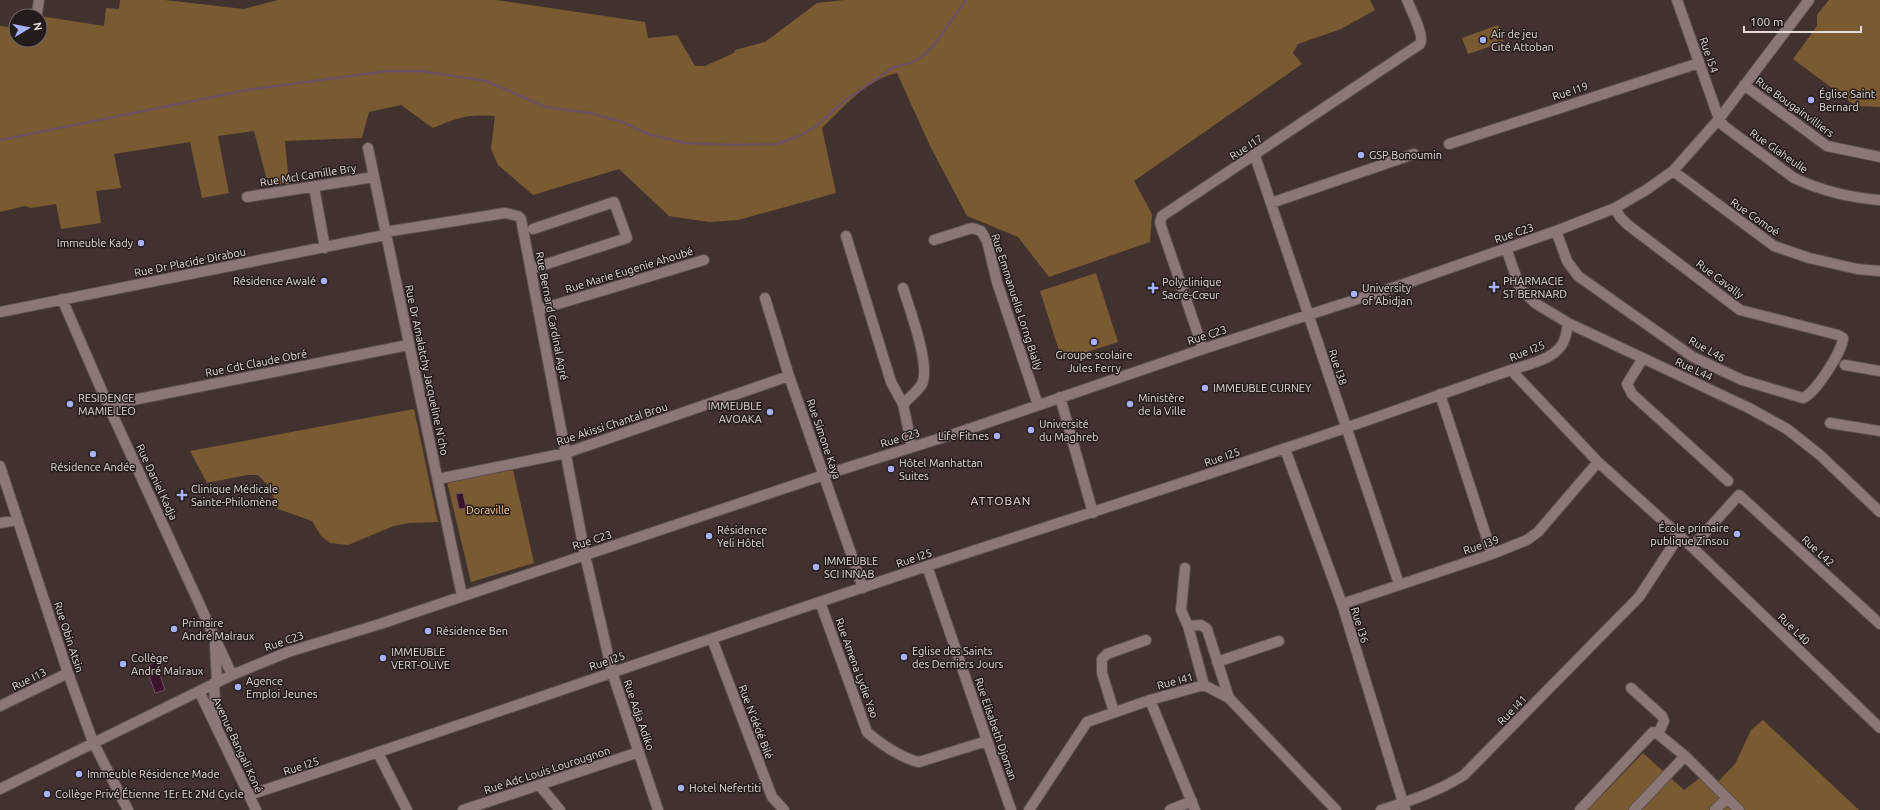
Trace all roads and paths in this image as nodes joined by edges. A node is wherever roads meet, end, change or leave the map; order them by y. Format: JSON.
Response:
{"nodes":[{"id":1,"x":1407,"y":0,"type":"edge"},
{"id":2,"x":1677,"y":0,"type":"edge"},
{"id":3,"x":1809,"y":0,"type":"edge"},
{"id":4,"x":1699,"y":62,"type":"junction"},
{"id":5,"x":1744,"y":85,"type":"junction"},
{"id":6,"x":1718,"y":119,"type":"junction"},
{"id":7,"x":1449,"y":144,"type":"dead end"},
{"id":8,"x":368,"y":148,"type":"dead end"},
{"id":9,"x":1414,"y":154,"type":"dead end"},
{"id":10,"x":1255,"y":156,"type":"junction"},
{"id":11,"x":1880,"y":157,"type":"edge"},
{"id":12,"x":1673,"y":171,"type":"junction"},
{"id":13,"x":374,"y":177,"type":"junction"},
{"id":14,"x":314,"y":187,"type":"junction"},
{"id":15,"x":247,"y":197,"type":"dead end"},
{"id":16,"x":1880,"y":200,"type":"edge"},
{"id":17,"x":1271,"y":203,"type":"junction"},
{"id":18,"x":1615,"y":208,"type":"junction"},
{"id":19,"x":533,"y":229,"type":"dead end"},
{"id":20,"x":1556,"y":231,"type":"junction"},
{"id":21,"x":385,"y":234,"type":"junction"},
{"id":22,"x":846,"y":236,"type":"dead end"},
{"id":23,"x":934,"y":240,"type":"dead end"},
{"id":24,"x":325,"y":248,"type":"junction"},
{"id":25,"x":1506,"y":248,"type":"junction"},
{"id":26,"x":704,"y":260,"type":"dead end"},
{"id":27,"x":531,"y":269,"type":"junction"},
{"id":28,"x":1880,"y":271,"type":"edge"},
{"id":29,"x":903,"y":288,"type":"dead end"},
{"id":30,"x":765,"y":298,"type":"dead end"},
{"id":31,"x":62,"y":299,"type":"junction"},
{"id":32,"x":538,"y":310,"type":"junction"},
{"id":33,"x":0,"y":312,"type":"edge"},
{"id":34,"x":1308,"y":315,"type":"junction"},
{"id":35,"x":1568,"y":323,"type":"junction"},
{"id":36,"x":408,"y":345,"type":"junction"},
{"id":37,"x":1203,"y":349,"type":"junction"},
{"id":38,"x":1643,"y":358,"type":"junction"},
{"id":39,"x":1845,"y":365,"type":"dead end"},
{"id":40,"x":1829,"y":369,"type":"joint"},
{"id":41,"x":1511,"y":370,"type":"junction"},
{"id":42,"x":1880,"y":371,"type":"edge"},
{"id":43,"x":789,"y":376,"type":"junction"},
{"id":44,"x":1440,"y":394,"type":"junction"},
{"id":45,"x":1060,"y":397,"type":"junction"},
{"id":46,"x":903,"y":404,"type":"junction"},
{"id":47,"x":108,"y":405,"type":"junction"},
{"id":48,"x":1038,"y":405,"type":"junction"},
{"id":49,"x":1830,"y":422,"type":"dead end"},
{"id":50,"x":1345,"y":428,"type":"junction"},
{"id":51,"x":1880,"y":431,"type":"edge"},
{"id":52,"x":912,"y":447,"type":"junction"},
{"id":53,"x":1285,"y":449,"type":"junction"},
{"id":54,"x":566,"y":453,"type":"junction"},
{"id":55,"x":1598,"y":462,"type":"junction"},
{"id":56,"x":0,"y":466,"type":"edge"},
{"id":57,"x":824,"y":475,"type":"junction"},
{"id":58,"x":438,"y":479,"type":"junction"},
{"id":59,"x":1728,"y":481,"type":"dead end"},
{"id":60,"x":1880,"y":512,"type":"edge"},
{"id":61,"x":1093,"y":513,"type":"junction"},
{"id":62,"x":18,"y":520,"type":"junction"},
{"id":63,"x":0,"y":523,"type":"edge"},
{"id":64,"x":1679,"y":536,"type":"junction"},
{"id":65,"x":1692,"y":548,"type":"junction"},
{"id":66,"x":1492,"y":554,"type":"junction"},
{"id":67,"x":585,"y":555,"type":"junction"},
{"id":68,"x":927,"y":566,"type":"junction"},
{"id":69,"x":1186,"y":568,"type":"dead end"},
{"id":70,"x":1399,"y":584,"type":"junction"},
{"id":71,"x":863,"y":588,"type":"junction"},
{"id":72,"x":462,"y":596,"type":"junction"},
{"id":73,"x":820,"y":602,"type":"junction"},
{"id":74,"x":1342,"y":604,"type":"junction"},
{"id":75,"x":1880,"y":624,"type":"edge"},
{"id":76,"x":1188,"y":626,"type":"junction"},
{"id":77,"x":215,"y":639,"type":"junction"},
{"id":78,"x":712,"y":639,"type":"junction"},
{"id":79,"x":1146,"y":640,"type":"dead end"},
{"id":80,"x":1279,"y":642,"type":"dead end"},
{"id":81,"x":1218,"y":662,"type":"junction"},
{"id":82,"x":612,"y":672,"type":"junction"},
{"id":83,"x":68,"y":673,"type":"junction"},
{"id":84,"x":232,"y":674,"type":"junction"},
{"id":85,"x":216,"y":682,"type":"junction"},
{"id":86,"x":1204,"y":685,"type":"junction"},
{"id":87,"x":1631,"y":688,"type":"dead end"},
{"id":88,"x":199,"y":691,"type":"junction"},
{"id":89,"x":1229,"y":698,"type":"junction"},
{"id":90,"x":1150,"y":700,"type":"junction"},
{"id":91,"x":0,"y":706,"type":"edge"},
{"id":92,"x":1114,"y":712,"type":"junction"},
{"id":93,"x":217,"y":728,"type":"junction"},
{"id":94,"x":1880,"y":728,"type":"edge"},
{"id":95,"x":1658,"y":734,"type":"junction"},
{"id":96,"x":987,"y":741,"type":"junction"},
{"id":97,"x":94,"y":742,"type":"junction"},
{"id":98,"x":639,"y":752,"type":"junction"},
{"id":99,"x":378,"y":753,"type":"junction"},
{"id":100,"x":1685,"y":756,"type":"junction"},
{"id":101,"x":540,"y":786,"type":"junction"},
{"id":102,"x":0,"y":789,"type":"edge"},
{"id":103,"x":248,"y":795,"type":"junction"},
{"id":104,"x":1726,"y":798,"type":"junction"},
{"id":105,"x":490,"y":806,"type":"edge"},
{"id":106,"x":1194,"y":806,"type":"edge"},
{"id":107,"x":1404,"y":807,"type":"edge"},
{"id":108,"x":128,"y":810,"type":"edge"},
{"id":109,"x":256,"y":810,"type":"edge"},
{"id":110,"x":407,"y":810,"type":"edge"},
{"id":111,"x":463,"y":810,"type":"edge"},
{"id":112,"x":560,"y":810,"type":"edge"},
{"id":113,"x":658,"y":810,"type":"edge"},
{"id":114,"x":784,"y":810,"type":"edge"},
{"id":115,"x":1011,"y":810,"type":"edge"},
{"id":116,"x":1029,"y":810,"type":"edge"},
{"id":117,"x":1170,"y":810,"type":"edge"},
{"id":118,"x":1336,"y":810,"type":"edge"},
{"id":119,"x":1381,"y":810,"type":"edge"},
{"id":120,"x":1580,"y":810,"type":"edge"},
{"id":121,"x":1634,"y":810,"type":"edge"},
{"id":122,"x":1715,"y":810,"type":"edge"},
{"id":123,"x":1739,"y":810,"type":"edge"}],
"edges":[{"from":1,"to":10,"type":"street","name":"Rue I17"},
{"from":2,"to":4,"type":"street","name":"Rue I54"},
{"from":3,"to":5,"type":"street","name":"Rue C23"},
{"from":4,"to":6,"type":"street","name":"Rue I54"},
{"from":4,"to":7,"type":"street","name":"Rue I19"},
{"from":5,"to":6,"type":"street","name":"Rue C23"},
{"from":5,"to":11,"type":"street","name":"Rue Bougainvilliers"},
{"from":6,"to":12,"type":"street","name":"Rue C23"},
{"from":6,"to":16,"type":"street","name":"Rue Glaheulle"},
{"from":8,"to":13,"type":"street","name":"Rue Dr Amalatchy Jacqueline N'cho"},
{"from":9,"to":17,"type":"street"},
{"from":10,"to":17,"type":"street","name":"Rue I38"},
{"from":10,"to":37,"type":"street","name":"Rue I17"},
{"from":12,"to":18,"type":"street","name":"Rue C23"},
{"from":12,"to":28,"type":"street","name":"Rue Comoé"},
{"from":13,"to":14,"type":"street","name":"Rue Mcl Camille Bry"},
{"from":13,"to":21,"type":"street","name":"Rue Dr Amalatchy Jacqueline N'cho"},
{"from":14,"to":15,"type":"street","name":"Rue Mcl Camille Bry"},
{"from":14,"to":24,"type":"street"},
{"from":17,"to":34,"type":"street","name":"Rue I38"},
{"from":18,"to":20,"type":"street","name":"Rue C23"},
{"from":18,"to":40,"type":"street","name":"Rue Cavally"},
{"from":19,"to":27,"type":"street"},
{"from":20,"to":25,"type":"street","name":"Rue C23"},
{"from":20,"to":40,"type":"street","name":"Rue L46"},
{"from":21,"to":24,"type":"street","name":"Rue Dr Placide Dirabou"},
{"from":21,"to":27,"type":"street","name":"Rue Bernard Cardinal Agré"},
{"from":21,"to":36,"type":"street","name":"Rue Dr Amalatchy Jacqueline N'cho"},
{"from":22,"to":46,"type":"street"},
{"from":23,"to":48,"type":"street","name":"Rue Emmanuella Lorng Bially"},
{"from":24,"to":31,"type":"street","name":"Rue Dr Placide Dirabou"},
{"from":25,"to":34,"type":"street","name":"Rue C23"},
{"from":25,"to":35,"type":"street","name":"Rue L44"},
{"from":26,"to":32,"type":"street","name":"Rue Marie Eugenie Ahoubé"},
{"from":27,"to":32,"type":"street","name":"Rue Bernard Cardinal Agré"},
{"from":29,"to":46,"type":"street"},
{"from":30,"to":43,"type":"street","name":"Rue Simone Kaya"},
{"from":31,"to":33,"type":"street","name":"Rue Dr Placide Dirabou"},
{"from":31,"to":47,"type":"street","name":"Rue Daniel Kadja"},
{"from":32,"to":54,"type":"street","name":"Rue Bernard Cardinal Agré"},
{"from":34,"to":37,"type":"street","name":"Rue C23"},
{"from":34,"to":50,"type":"street","name":"Rue I38"},
{"from":35,"to":38,"type":"street","name":"Rue L44"},
{"from":35,"to":41,"type":"street","name":"Rue I25"},
{"from":36,"to":47,"type":"street","name":"Rue Cdt Claude Obré"},
{"from":36,"to":58,"type":"street","name":"Rue Dr Amalatchy Jacqueline N'cho"},
{"from":37,"to":45,"type":"street","name":"Rue C23"},
{"from":38,"to":59,"type":"street"},
{"from":38,"to":60,"type":"street","name":"Rue L44"},
{"from":39,"to":42,"type":"street"},
{"from":41,"to":44,"type":"street","name":"Rue I25"},
{"from":41,"to":55,"type":"street","name":"Rue L40"},
{"from":43,"to":54,"type":"street","name":"Rue Akissi Chantal Brou"},
{"from":43,"to":57,"type":"street","name":"Rue Simone Kaya"},
{"from":44,"to":50,"type":"street","name":"Rue I25"},
{"from":44,"to":66,"type":"street"},
{"from":45,"to":48,"type":"street","name":"Rue C23"},
{"from":45,"to":61,"type":"street"},
{"from":46,"to":52,"type":"street"},
{"from":47,"to":77,"type":"street","name":"Rue Daniel Kadja"},
{"from":48,"to":52,"type":"street","name":"Rue C23"},
{"from":49,"to":51,"type":"street"},
{"from":50,"to":53,"type":"street","name":"Rue I25"},
{"from":50,"to":70,"type":"street","name":"Rue I38"},
{"from":52,"to":57,"type":"street","name":"Rue C23"},
{"from":53,"to":61,"type":"street","name":"Rue I25"},
{"from":53,"to":74,"type":"street","name":"Rue I36"},
{"from":54,"to":58,"type":"street","name":"Rue Akissi Chantal Brou"},
{"from":54,"to":67,"type":"street","name":"Rue Bernard Cardinal Agré"},
{"from":55,"to":64,"type":"street","name":"Rue L40"},
{"from":55,"to":66,"type":"street","name":"Rue I39"},
{"from":56,"to":62,"type":"street","name":"Rue Obin Atsin"},
{"from":57,"to":67,"type":"street","name":"Rue C23"},
{"from":57,"to":71,"type":"street","name":"Rue Simone Kaya"},
{"from":58,"to":72,"type":"street","name":"Rue Dr Amalatchy Jacqueline N'cho"},
{"from":61,"to":68,"type":"street","name":"Rue I25"},
{"from":62,"to":63,"type":"street"},
{"from":62,"to":83,"type":"street","name":"Rue Obin Atsin"},
{"from":64,"to":65,"type":"street","name":"Rue L40"},
{"from":64,"to":107,"type":"street","name":"Rue I41"},
{"from":65,"to":75,"type":"street","name":"Rue L42"},
{"from":65,"to":94,"type":"street","name":"Rue L40"},
{"from":66,"to":70,"type":"street","name":"Rue I39"},
{"from":67,"to":72,"type":"street","name":"Rue C23"},
{"from":67,"to":82,"type":"street","name":"Rue Adja Adiko"},
{"from":68,"to":71,"type":"street","name":"Rue I25"},
{"from":68,"to":96,"type":"street","name":"Rue Elisabeth Djoman"},
{"from":69,"to":76,"type":"street"},
{"from":70,"to":74,"type":"street","name":"Rue I39"},
{"from":71,"to":73,"type":"street","name":"Rue I25"},
{"from":72,"to":84,"type":"street","name":"Rue C23"},
{"from":73,"to":78,"type":"street","name":"Rue I25"},
{"from":73,"to":96,"type":"street","name":"Rue Amena Lydie Yao"},
{"from":74,"to":107,"type":"street","name":"Rue I36"},
{"from":76,"to":81,"type":"street"},
{"from":76,"to":86,"type":"street"},
{"from":77,"to":84,"type":"street","name":"Rue Daniel Kadja"},
{"from":77,"to":85,"type":"street"},
{"from":78,"to":82,"type":"street","name":"Rue I25"},
{"from":78,"to":114,"type":"street","name":"Rue N'dédé Bilé"},
{"from":79,"to":92,"type":"street"},
{"from":80,"to":81,"type":"street"},
{"from":81,"to":89,"type":"street"},
{"from":82,"to":98,"type":"street","name":"Rue Adja Adiko"},
{"from":82,"to":99,"type":"street","name":"Rue I25"},
{"from":83,"to":91,"type":"street","name":"Rue I13"},
{"from":83,"to":97,"type":"street","name":"Rue Obin Atsin"},
{"from":84,"to":85,"type":"street","name":"Rue C23"},
{"from":85,"to":88,"type":"street","name":"Rue C23"},
{"from":85,"to":93,"type":"street"},
{"from":86,"to":89,"type":"street","name":"Rue I41"},
{"from":86,"to":90,"type":"street","name":"Rue I41"},
{"from":87,"to":95,"type":"street"},
{"from":88,"to":93,"type":"street","name":"Avenue Bangali Koné"},
{"from":88,"to":97,"type":"street","name":"Rue C23"},
{"from":89,"to":118,"type":"street","name":"Rue I41"},
{"from":90,"to":92,"type":"street","name":"Rue I41"},
{"from":90,"to":106,"type":"street"},
{"from":92,"to":116,"type":"street"},
{"from":93,"to":103,"type":"street","name":"Avenue Bangali Koné"},
{"from":95,"to":100,"type":"street"},
{"from":95,"to":120,"type":"street"},
{"from":96,"to":115,"type":"street","name":"Rue Elisabeth Djoman"},
{"from":97,"to":102,"type":"street","name":"Rue C23"},
{"from":97,"to":108,"type":"street","name":"Rue Obin Atsin"},
{"from":98,"to":101,"type":"street","name":"Rue Adc Louis Lourougnon"},
{"from":98,"to":113,"type":"street","name":"Rue Adja Adiko"},
{"from":99,"to":103,"type":"street","name":"Rue I25"},
{"from":99,"to":110,"type":"street"},
{"from":100,"to":104,"type":"street"},
{"from":100,"to":121,"type":"street"},
{"from":101,"to":105,"type":"street","name":"Rue Adc Louis Lourougnon"},
{"from":101,"to":112,"type":"street"},
{"from":103,"to":109,"type":"street","name":"Avenue Bangali Koné"},
{"from":104,"to":122,"type":"street"},
{"from":104,"to":123,"type":"street"},
{"from":105,"to":111,"type":"street","name":"Rue Adc Louis Lourougnon"},
{"from":106,"to":117,"type":"street"},
{"from":107,"to":119,"type":"street","name":"Rue I41"}]}
